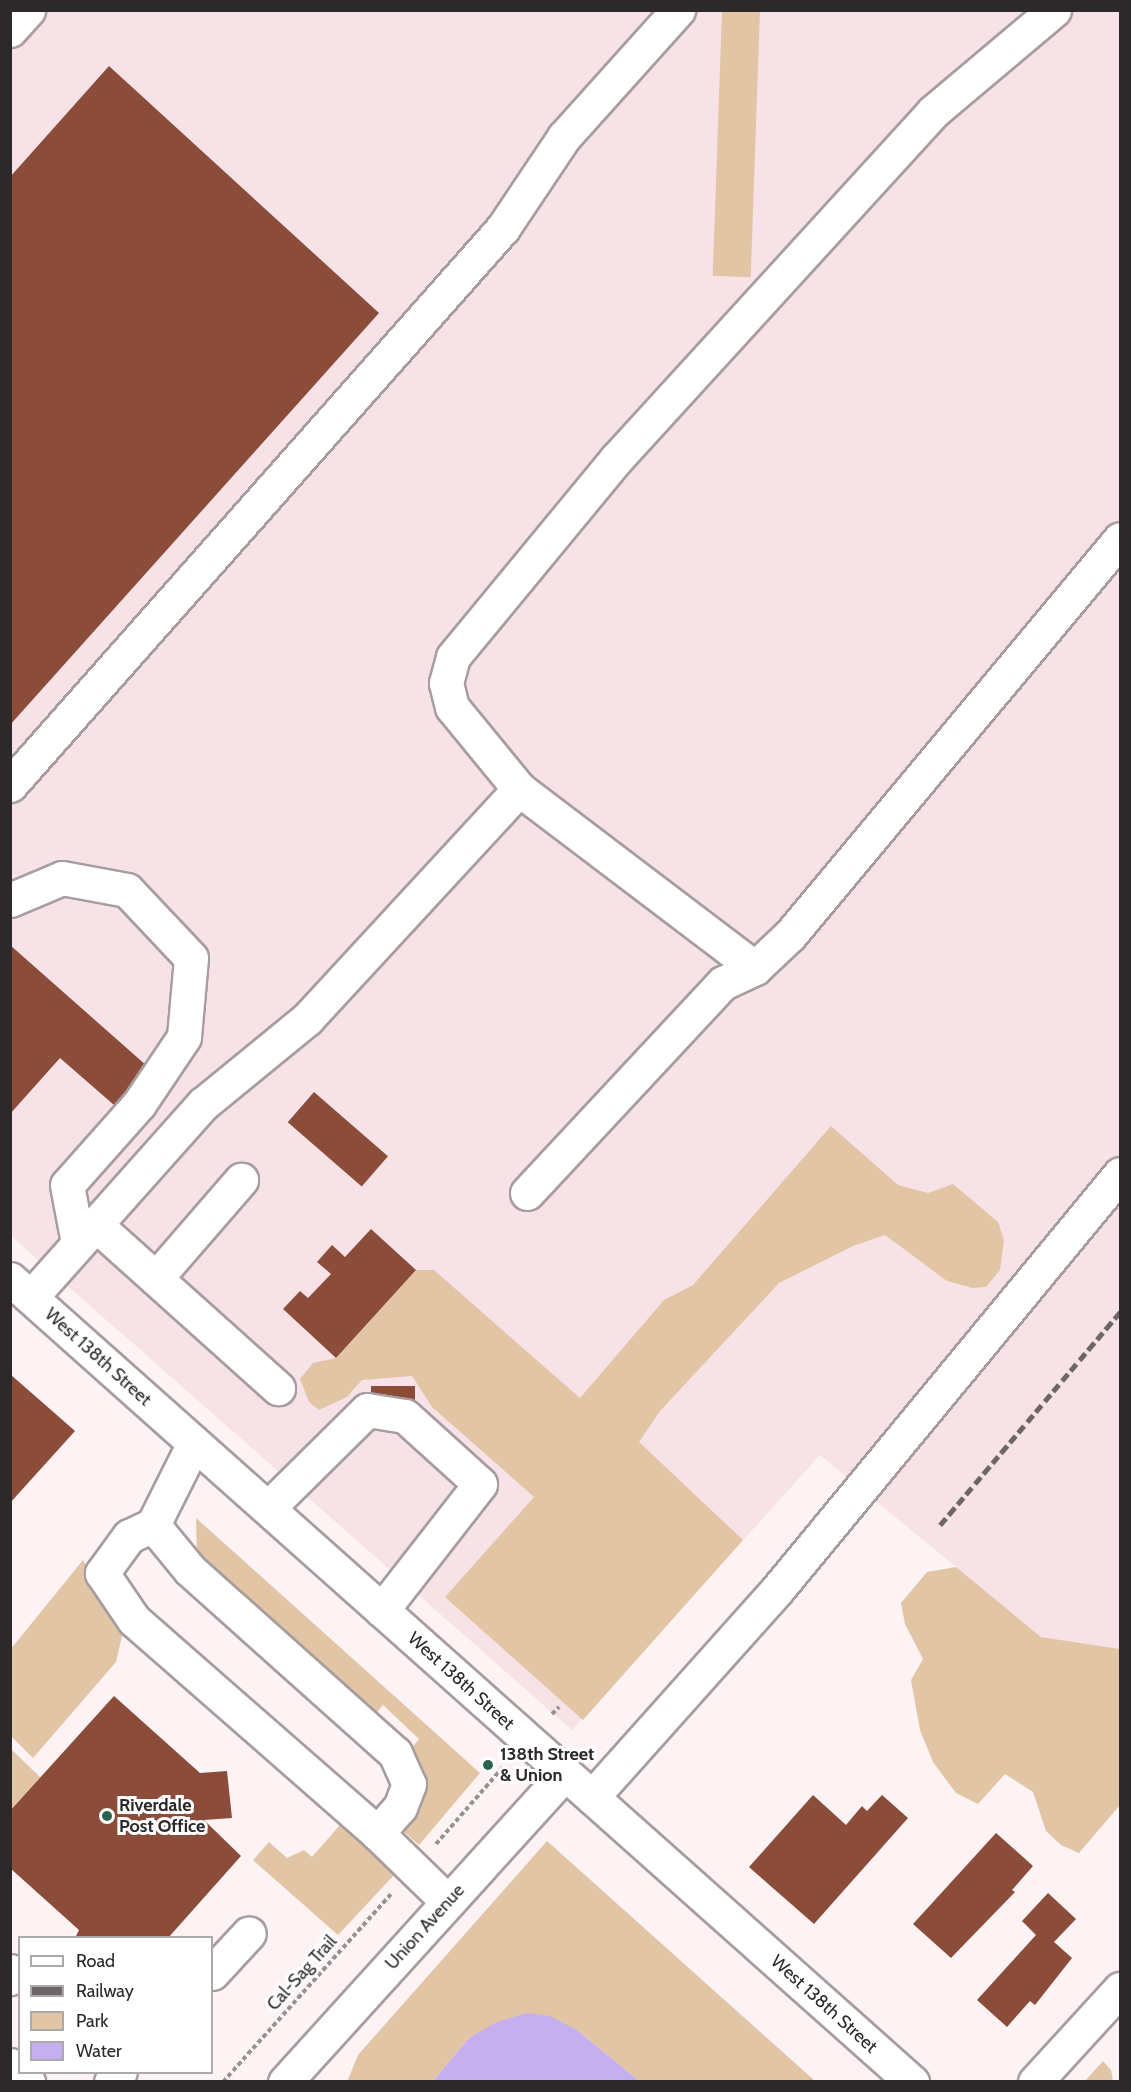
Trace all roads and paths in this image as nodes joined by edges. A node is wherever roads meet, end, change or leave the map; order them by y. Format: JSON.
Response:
{"nodes":[{"id":1,"x":28,"y":10,"type":"edge"},
{"id":2,"x":678,"y":10,"type":"edge"},
{"id":3,"x":1054,"y":10,"type":"edge"},
{"id":4,"x":10,"y":30,"type":"edge"},
{"id":5,"x":1120,"y":539,"type":"edge"},
{"id":6,"x":10,"y":785,"type":"edge"},
{"id":7,"x":519,"y":789,"type":"junction"},
{"id":8,"x":10,"y":900,"type":"edge"},
{"id":9,"x":755,"y":968,"type":"junction"},
{"id":10,"x":1120,"y":1174,"type":"edge"},
{"id":11,"x":241,"y":1180,"type":"dead end"},
{"id":12,"x":527,"y":1193,"type":"dead end"},
{"id":13,"x":87,"y":1234,"type":"junction"},
{"id":14,"x":156,"y":1278,"type":"junction"},
{"id":15,"x":20,"y":1288,"type":"edge"},
{"id":16,"x":278,"y":1388,"type":"dead end"},
{"id":17,"x":194,"y":1443,"type":"junction"},
{"id":18,"x":268,"y":1508,"type":"junction"},
{"id":19,"x":153,"y":1525,"type":"junction"},
{"id":20,"x":382,"y":1610,"type":"junction"},
{"id":21,"x":565,"y":1773,"type":"junction"},
{"id":22,"x":495,"y":1778,"type":"dead end"},
{"id":23,"x":592,"y":1797,"type":"junction"},
{"id":24,"x":377,"y":1833,"type":"junction"},
{"id":25,"x":428,"y":1853,"type":"dead end"},
{"id":26,"x":393,"y":1892,"type":"dead end"},
{"id":27,"x":448,"y":1902,"type":"junction"},
{"id":28,"x":249,"y":1933,"type":"dead end"},
{"id":29,"x":10,"y":1971,"type":"edge"},
{"id":30,"x":213,"y":1972,"type":"edge"},
{"id":31,"x":10,"y":1978,"type":"edge"},
{"id":32,"x":1120,"y":1989,"type":"edge"},
{"id":33,"x":223,"y":2082,"type":"edge"},
{"id":34,"x":285,"y":2082,"type":"edge"},
{"id":35,"x":912,"y":2082,"type":"edge"},
{"id":36,"x":1035,"y":2082,"type":"edge"}],
"edges":[{"from":1,"to":4,"type":"street"},
{"from":2,"to":6,"type":"street"},
{"from":3,"to":7,"type":"street"},
{"from":5,"to":9,"type":"street"},
{"from":7,"to":9,"type":"street"},
{"from":7,"to":13,"type":"street"},
{"from":8,"to":13,"type":"street"},
{"from":9,"to":12,"type":"street"},
{"from":10,"to":23,"type":"street"},
{"from":11,"to":14,"type":"street"},
{"from":13,"to":14,"type":"street"},
{"from":13,"to":15,"type":"street"},
{"from":14,"to":16,"type":"street"},
{"from":15,"to":17,"type":"street","name":"West 138th Street"},
{"from":17,"to":18,"type":"street","name":"West 138th Street"},
{"from":17,"to":19,"type":"street"},
{"from":18,"to":20,"type":"street","name":"West 138th Street"},
{"from":18,"to":20,"type":"street"},
{"from":19,"to":24,"type":"street"},
{"from":19,"to":24,"type":"street"},
{"from":20,"to":21,"type":"street","name":"West 138th Street"},
{"from":21,"to":23,"type":"street","name":"West 138th Street"},
{"from":21,"to":27,"type":"street","name":"Union Avenue"},
{"from":22,"to":25,"type":"path"},
{"from":23,"to":35,"type":"street","name":"West 138th Street"},
{"from":24,"to":27,"type":"street"},
{"from":26,"to":33,"type":"path","name":"Cal-Sag Trail"},
{"from":27,"to":34,"type":"street","name":"Union Avenue"},
{"from":28,"to":30,"type":"street"},
{"from":29,"to":31,"type":"street"},
{"from":32,"to":36,"type":"street"}]}
